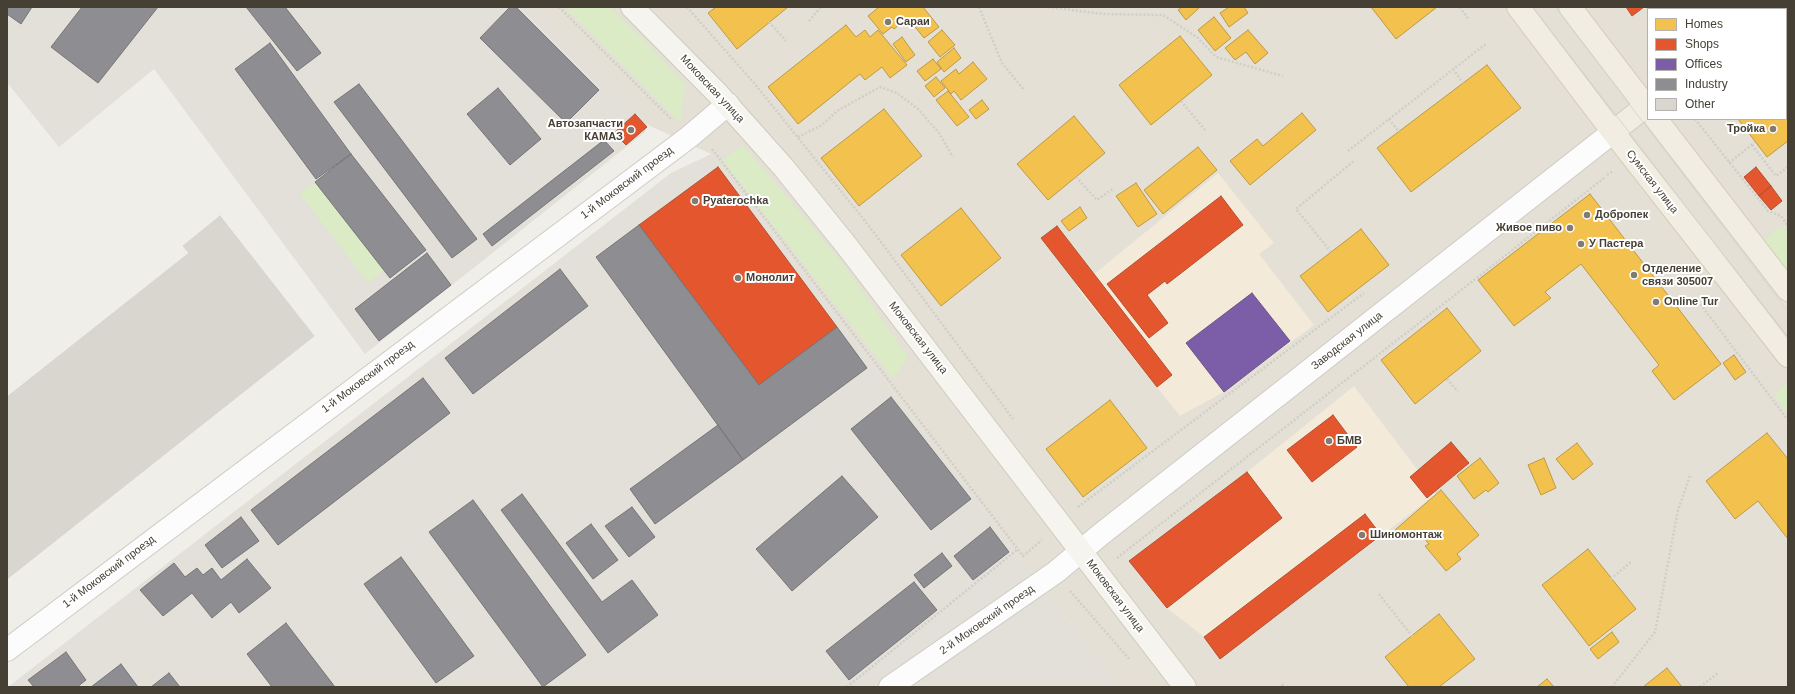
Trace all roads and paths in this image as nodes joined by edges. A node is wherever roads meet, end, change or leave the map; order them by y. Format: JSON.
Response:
{"nodes":[{"id":1,"x":559,"y":7,"type":"edge"},
{"id":2,"x":632,"y":7,"type":"edge"},
{"id":3,"x":821,"y":7,"type":"edge"},
{"id":4,"x":979,"y":7,"type":"edge"},
{"id":5,"x":1048,"y":7,"type":"edge"},
{"id":6,"x":1460,"y":7,"type":"edge"},
{"id":7,"x":1518,"y":7,"type":"edge"},
{"id":8,"x":1570,"y":7,"type":"edge"},
{"id":9,"x":1470,"y":20,"type":"dead end"},
{"id":10,"x":769,"y":22,"type":"dead end"},
{"id":11,"x":809,"y":22,"type":"dead end"},
{"id":12,"x":786,"y":41,"type":"dead end"},
{"id":13,"x":1487,"y":43,"type":"dead end"},
{"id":14,"x":1453,"y":69,"type":"junction"},
{"id":15,"x":1283,"y":76,"type":"dead end"},
{"id":16,"x":1463,"y":82,"type":"dead end"},
{"id":17,"x":1024,"y":90,"type":"dead end"},
{"id":18,"x":1181,"y":101,"type":"dead end"},
{"id":19,"x":728,"y":104,"type":"junction"},
{"id":20,"x":1647,"y":107,"type":"edge"},
{"id":21,"x":1647,"y":111,"type":"edge"},
{"id":22,"x":1389,"y":119,"type":"junction"},
{"id":23,"x":1657,"y":120,"type":"edge"},
{"id":24,"x":1696,"y":120,"type":"edge"},
{"id":25,"x":1204,"y":130,"type":"dead end"},
{"id":26,"x":1399,"y":132,"type":"dead end"},
{"id":27,"x":1613,"y":132,"type":"junction"},
{"id":28,"x":693,"y":133,"type":"junction"},
{"id":29,"x":798,"y":138,"type":"dead end"},
{"id":30,"x":1756,"y":142,"type":"dead end"},
{"id":31,"x":1752,"y":145,"type":"junction"},
{"id":32,"x":1348,"y":152,"type":"dead end"},
{"id":33,"x":953,"y":157,"type":"dead end"},
{"id":34,"x":1355,"y":160,"type":"dead end"},
{"id":35,"x":1729,"y":163,"type":"junction"},
{"id":36,"x":1788,"y":167,"type":"edge"},
{"id":37,"x":1076,"y":177,"type":"dead end"},
{"id":38,"x":1604,"y":178,"type":"dead end"},
{"id":39,"x":1114,"y":188,"type":"dead end"},
{"id":40,"x":1788,"y":226,"type":"edge"},
{"id":41,"x":1331,"y":252,"type":"dead end"},
{"id":42,"x":1788,"y":290,"type":"edge"},
{"id":43,"x":1367,"y":291,"type":"dead end"},
{"id":44,"x":1698,"y":301,"type":"dead end"},
{"id":45,"x":1788,"y":356,"type":"edge"},
{"id":46,"x":1447,"y":379,"type":"dead end"},
{"id":47,"x":1458,"y":392,"type":"dead end"},
{"id":48,"x":1788,"y":420,"type":"edge"},
{"id":49,"x":1690,"y":476,"type":"dead end"},
{"id":50,"x":1074,"y":512,"type":"dead end"},
{"id":51,"x":1046,"y":536,"type":"dead end"},
{"id":52,"x":1018,"y":549,"type":"junction"},
{"id":53,"x":1082,"y":550,"type":"junction"},
{"id":54,"x":1632,"y":561,"type":"dead end"},
{"id":55,"x":1056,"y":572,"type":"junction"},
{"id":56,"x":1101,"y":576,"type":"junction"},
{"id":57,"x":1611,"y":579,"type":"dead end"},
{"id":58,"x":1379,"y":594,"type":"dead end"},
{"id":59,"x":1412,"y":636,"type":"dead end"},
{"id":60,"x":7,"y":650,"type":"edge"},
{"id":61,"x":1134,"y":664,"type":"dead end"},
{"id":62,"x":1718,"y":673,"type":"dead end"},
{"id":63,"x":1282,"y":684,"type":"dead end"},
{"id":64,"x":847,"y":687,"type":"edge"},
{"id":65,"x":890,"y":687,"type":"edge"},
{"id":66,"x":1185,"y":687,"type":"edge"},
{"id":67,"x":1284,"y":687,"type":"edge"},
{"id":68,"x":1612,"y":687,"type":"edge"},
{"id":69,"x":1700,"y":687,"type":"edge"}],
"edges":[{"from":1,"to":28,"type":"path"},
{"from":2,"to":19,"type":"street","name":"Моковская улица"},
{"from":3,"to":11,"type":"path"},
{"from":4,"to":17,"type":"path"},
{"from":5,"to":15,"type":"path"},
{"from":6,"to":9,"type":"path"},
{"from":7,"to":27,"type":"main road","name":"Сумская улица"},
{"from":8,"to":20,"type":"main road"},
{"from":10,"to":12,"type":"path"},
{"from":13,"to":14,"type":"path"},
{"from":14,"to":16,"type":"path"},
{"from":14,"to":22,"type":"path"},
{"from":18,"to":25,"type":"path"},
{"from":19,"to":28,"type":"street","name":"1-й Моковский проезд"},
{"from":19,"to":53,"type":"street","name":"Моковская улица"},
{"from":21,"to":27,"type":"main road"},
{"from":22,"to":26,"type":"path"},
{"from":22,"to":32,"type":"path"},
{"from":23,"to":42,"type":"main road"},
{"from":24,"to":35,"type":"path"},
{"from":27,"to":45,"type":"main road","name":"Сумская улица"},
{"from":27,"to":53,"type":"street","name":"Заводская улица"},
{"from":28,"to":52,"type":"path"},
{"from":28,"to":60,"type":"street","name":"1-й Моковский проезд"},
{"from":29,"to":33,"type":"path"},
{"from":30,"to":31,"type":"path"},
{"from":31,"to":35,"type":"path"},
{"from":31,"to":36,"type":"path"},
{"from":34,"to":41,"type":"path"},
{"from":35,"to":40,"type":"path"},
{"from":37,"to":39,"type":"path"},
{"from":38,"to":56,"type":"path"},
{"from":43,"to":50,"type":"path"},
{"from":44,"to":48,"type":"path"},
{"from":46,"to":47,"type":"path"},
{"from":49,"to":68,"type":"path"},
{"from":51,"to":52,"type":"path"},
{"from":52,"to":64,"type":"path"},
{"from":53,"to":55,"type":"street","name":"2-й Моковский проезд"},
{"from":53,"to":56,"type":"street","name":"Моковская улица"},
{"from":54,"to":57,"type":"path"},
{"from":55,"to":61,"type":"path"},
{"from":55,"to":65,"type":"street","name":"2-й Моковский проезд"},
{"from":56,"to":66,"type":"street","name":"Моковская улица"},
{"from":58,"to":59,"type":"path"},
{"from":62,"to":69,"type":"path"},
{"from":63,"to":67,"type":"path"}]}
